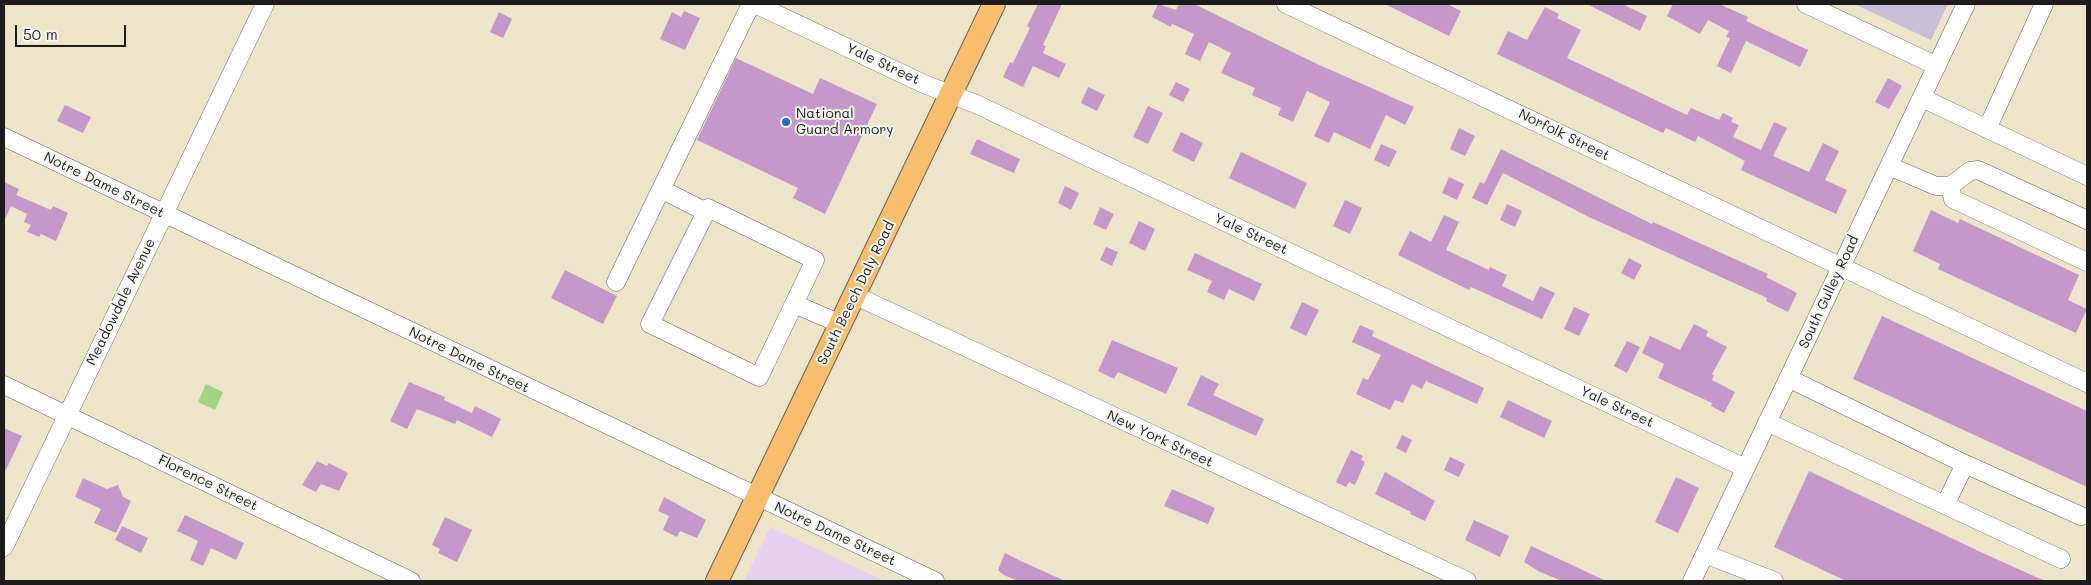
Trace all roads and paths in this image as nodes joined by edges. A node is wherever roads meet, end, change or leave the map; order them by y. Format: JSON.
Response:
{"nodes":[{"id":1,"x":265,"y":4,"type":"edge"},
{"id":2,"x":753,"y":4,"type":"edge"},
{"id":3,"x":994,"y":4,"type":"edge"},
{"id":4,"x":1286,"y":4,"type":"edge"},
{"id":5,"x":1806,"y":4,"type":"edge"},
{"id":6,"x":1966,"y":4,"type":"edge"},
{"id":7,"x":2044,"y":4,"type":"edge"},
{"id":8,"x":1937,"y":66,"type":"junction"},
{"id":9,"x":950,"y":95,"type":"junction"},
{"id":10,"x":1922,"y":98,"type":"junction"},
{"id":11,"x":1988,"y":129,"type":"junction"},
{"id":12,"x":4,"y":137,"type":"edge"},
{"id":13,"x":1889,"y":166,"type":"junction"},
{"id":14,"x":2087,"y":176,"type":"edge"},
{"id":15,"x":1950,"y":186,"type":"junction"},
{"id":16,"x":661,"y":189,"type":"junction"},
{"id":17,"x":706,"y":212,"type":"junction"},
{"id":18,"x":163,"y":214,"type":"junction"},
{"id":19,"x":2087,"y":220,"type":"edge"},
{"id":20,"x":2087,"y":262,"type":"edge"},
{"id":21,"x":1841,"y":267,"type":"junction"},
{"id":22,"x":616,"y":282,"type":"dead end"},
{"id":23,"x":854,"y":295,"type":"junction"},
{"id":24,"x":794,"y":304,"type":"junction"},
{"id":25,"x":841,"y":324,"type":"junction"},
{"id":26,"x":1788,"y":378,"type":"junction"},
{"id":27,"x":2087,"y":382,"type":"edge"},
{"id":28,"x":4,"y":385,"type":"edge"},
{"id":29,"x":66,"y":416,"type":"junction"},
{"id":30,"x":1768,"y":422,"type":"junction"},
{"id":31,"x":1965,"y":464,"type":"junction"},
{"id":32,"x":1746,"y":468,"type":"junction"},
{"id":33,"x":757,"y":498,"type":"junction"},
{"id":34,"x":1945,"y":505,"type":"junction"},
{"id":35,"x":2081,"y":516,"type":"dead end"},
{"id":36,"x":4,"y":546,"type":"edge"},
{"id":37,"x":1705,"y":554,"type":"junction"},
{"id":38,"x":2061,"y":559,"type":"dead end"},
{"id":39,"x":411,"y":581,"type":"edge"},
{"id":40,"x":717,"y":581,"type":"edge"},
{"id":41,"x":935,"y":581,"type":"edge"},
{"id":42,"x":1467,"y":581,"type":"edge"},
{"id":43,"x":1692,"y":581,"type":"edge"},
{"id":44,"x":1774,"y":581,"type":"edge"}],
"edges":[{"from":1,"to":18,"type":"street","name":"Meadowdale Avenue"},
{"from":2,"to":9,"type":"street","name":"Yale Street"},
{"from":2,"to":16,"type":"street"},
{"from":3,"to":9,"type":"main road","name":"South Beech Daly Road"},
{"from":4,"to":21,"type":"street","name":"Norfolk Street"},
{"from":5,"to":8,"type":"street"},
{"from":6,"to":8,"type":"street","name":"South Gulley Road"},
{"from":7,"to":11,"type":"street"},
{"from":8,"to":10,"type":"street","name":"South Gulley Road"},
{"from":9,"to":23,"type":"main road","name":"South Beech Daly Road"},
{"from":9,"to":32,"type":"street","name":"Yale Street"},
{"from":10,"to":11,"type":"street"},
{"from":10,"to":13,"type":"street","name":"South Gulley Road"},
{"from":11,"to":14,"type":"street"},
{"from":12,"to":18,"type":"street","name":"Notre Dame Street"},
{"from":13,"to":15,"type":"street"},
{"from":13,"to":21,"type":"street","name":"South Gulley Road"},
{"from":15,"to":19,"type":"street"},
{"from":15,"to":20,"type":"street"},
{"from":16,"to":17,"type":"street"},
{"from":16,"to":22,"type":"street"},
{"from":17,"to":24,"type":"street"},
{"from":17,"to":24,"type":"street"},
{"from":18,"to":29,"type":"street","name":"Meadowdale Avenue"},
{"from":18,"to":33,"type":"street","name":"Notre Dame Street"},
{"from":21,"to":26,"type":"street","name":"South Gulley Road"},
{"from":21,"to":27,"type":"street","name":"Norfolk Street"},
{"from":23,"to":25,"type":"main road","name":"South Beech Daly Road"},
{"from":23,"to":42,"type":"street","name":"New York Street"},
{"from":24,"to":25,"type":"street"},
{"from":25,"to":33,"type":"main road","name":"South Beech Daly Road"},
{"from":26,"to":30,"type":"street","name":"South Gulley Road"},
{"from":26,"to":31,"type":"street"},
{"from":28,"to":29,"type":"street","name":"Florence Street"},
{"from":29,"to":36,"type":"street","name":"Meadowdale Avenue"},
{"from":29,"to":39,"type":"street","name":"Florence Street"},
{"from":30,"to":32,"type":"street","name":"South Gulley Road"},
{"from":30,"to":34,"type":"street"},
{"from":31,"to":34,"type":"street"},
{"from":31,"to":35,"type":"street"},
{"from":32,"to":37,"type":"street","name":"South Gulley Road"},
{"from":33,"to":40,"type":"main road","name":"South Beech Daly Road"},
{"from":33,"to":41,"type":"street","name":"Notre Dame Street"},
{"from":34,"to":38,"type":"street"},
{"from":37,"to":43,"type":"street","name":"South Gulley Road"},
{"from":37,"to":44,"type":"street"}]}
